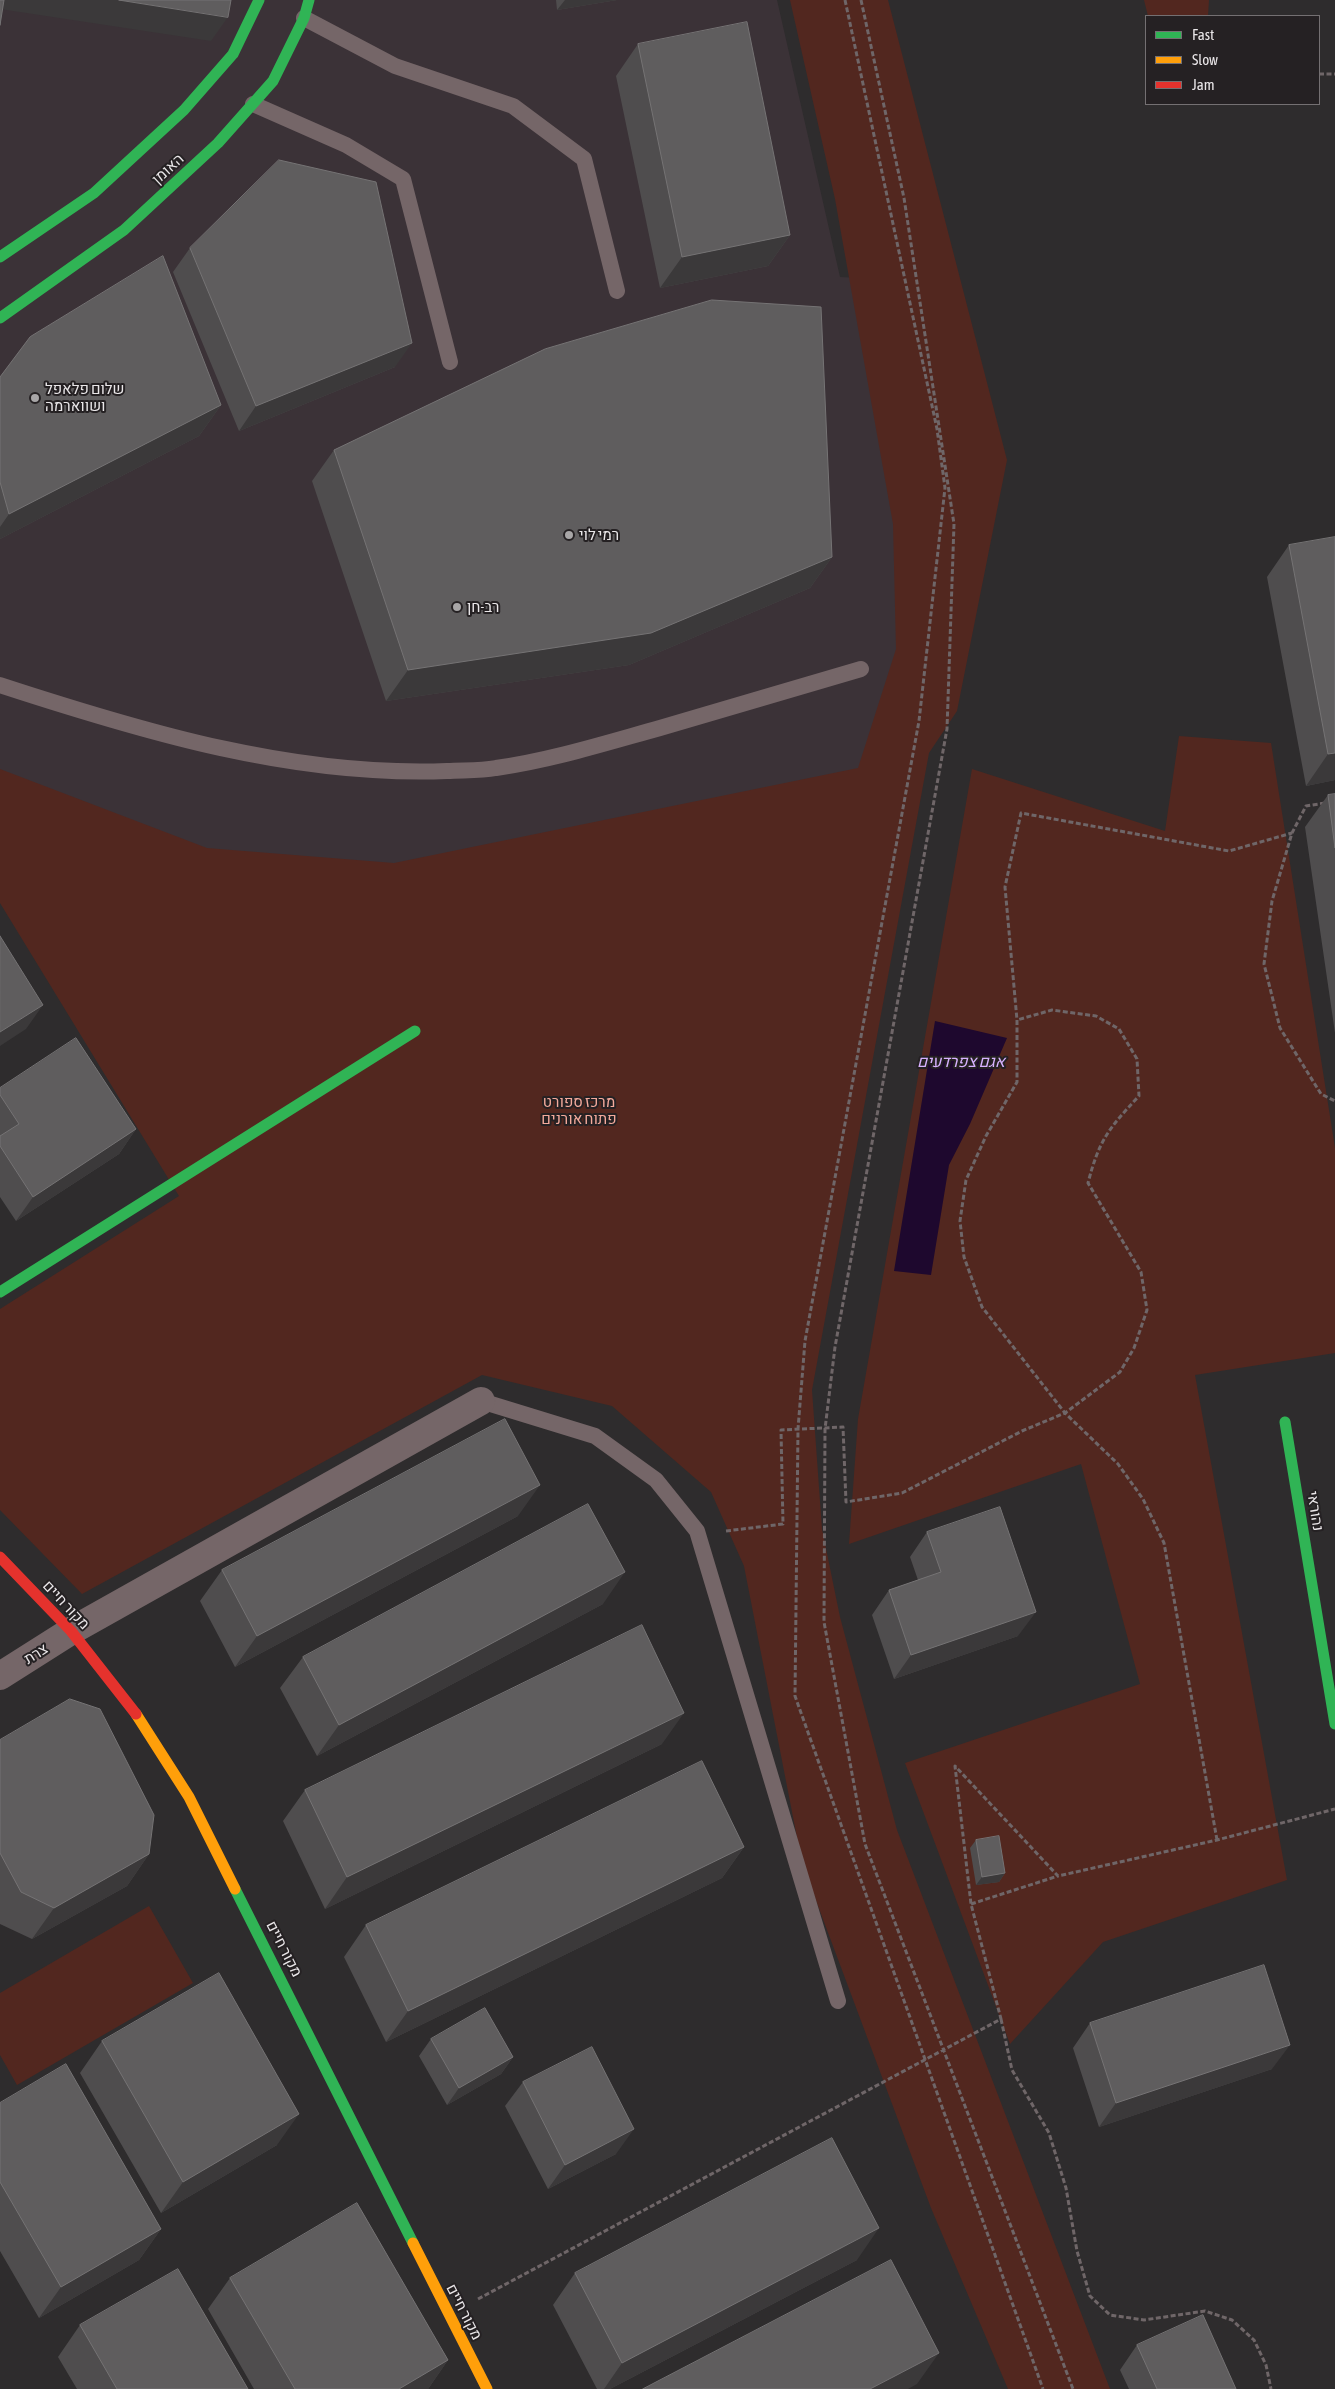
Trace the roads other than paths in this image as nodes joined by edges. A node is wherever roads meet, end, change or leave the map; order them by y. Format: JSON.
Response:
{"nodes":[{"id":1,"x":259,"y":0,"type":"edge"},
{"id":2,"x":309,"y":0,"type":"edge"},
{"id":3,"x":304,"y":18,"type":"junction"},
{"id":4,"x":253,"y":104,"type":"junction"},
{"id":5,"x":0,"y":257,"type":"edge"},
{"id":6,"x":617,"y":291,"type":"dead end"},
{"id":7,"x":0,"y":318,"type":"edge"},
{"id":8,"x":450,"y":362,"type":"dead end"},
{"id":9,"x":861,"y":670,"type":"dead end"},
{"id":10,"x":0,"y":684,"type":"edge"},
{"id":11,"x":415,"y":1031,"type":"dead end"},
{"id":12,"x":0,"y":1292,"type":"edge"},
{"id":13,"x":481,"y":1401,"type":"joint"},
{"id":14,"x":1285,"y":1422,"type":"dead end"},
{"id":15,"x":0,"y":1557,"type":"edge"},
{"id":16,"x":72,"y":1631,"type":"junction"},
{"id":17,"x":0,"y":1676,"type":"edge"},
{"id":18,"x":1335,"y":1724,"type":"edge"},
{"id":19,"x":838,"y":2001,"type":"dead end"},
{"id":20,"x":487,"y":2389,"type":"edge"}],
"edges":[{"from":1,"to":5,"type":"street"},
{"from":2,"to":3,"type":"street","name":"האומן"},
{"from":3,"to":4,"type":"street","name":"האומן"},
{"from":3,"to":6,"type":"lane"},
{"from":4,"to":7,"type":"street","name":"האומן"},
{"from":4,"to":8,"type":"lane"},
{"from":9,"to":10,"type":"lane"},
{"from":11,"to":12,"type":"street"},
{"from":13,"to":16,"type":"street","name":"צרת"},
{"from":13,"to":19,"type":"lane"},
{"from":14,"to":18,"type":"street","name":"נהוראי"},
{"from":15,"to":16,"type":"street","name":"מקור חיים"},
{"from":16,"to":17,"type":"street","name":"צרת"},
{"from":16,"to":20,"type":"street","name":"מקור חיים"}]}
